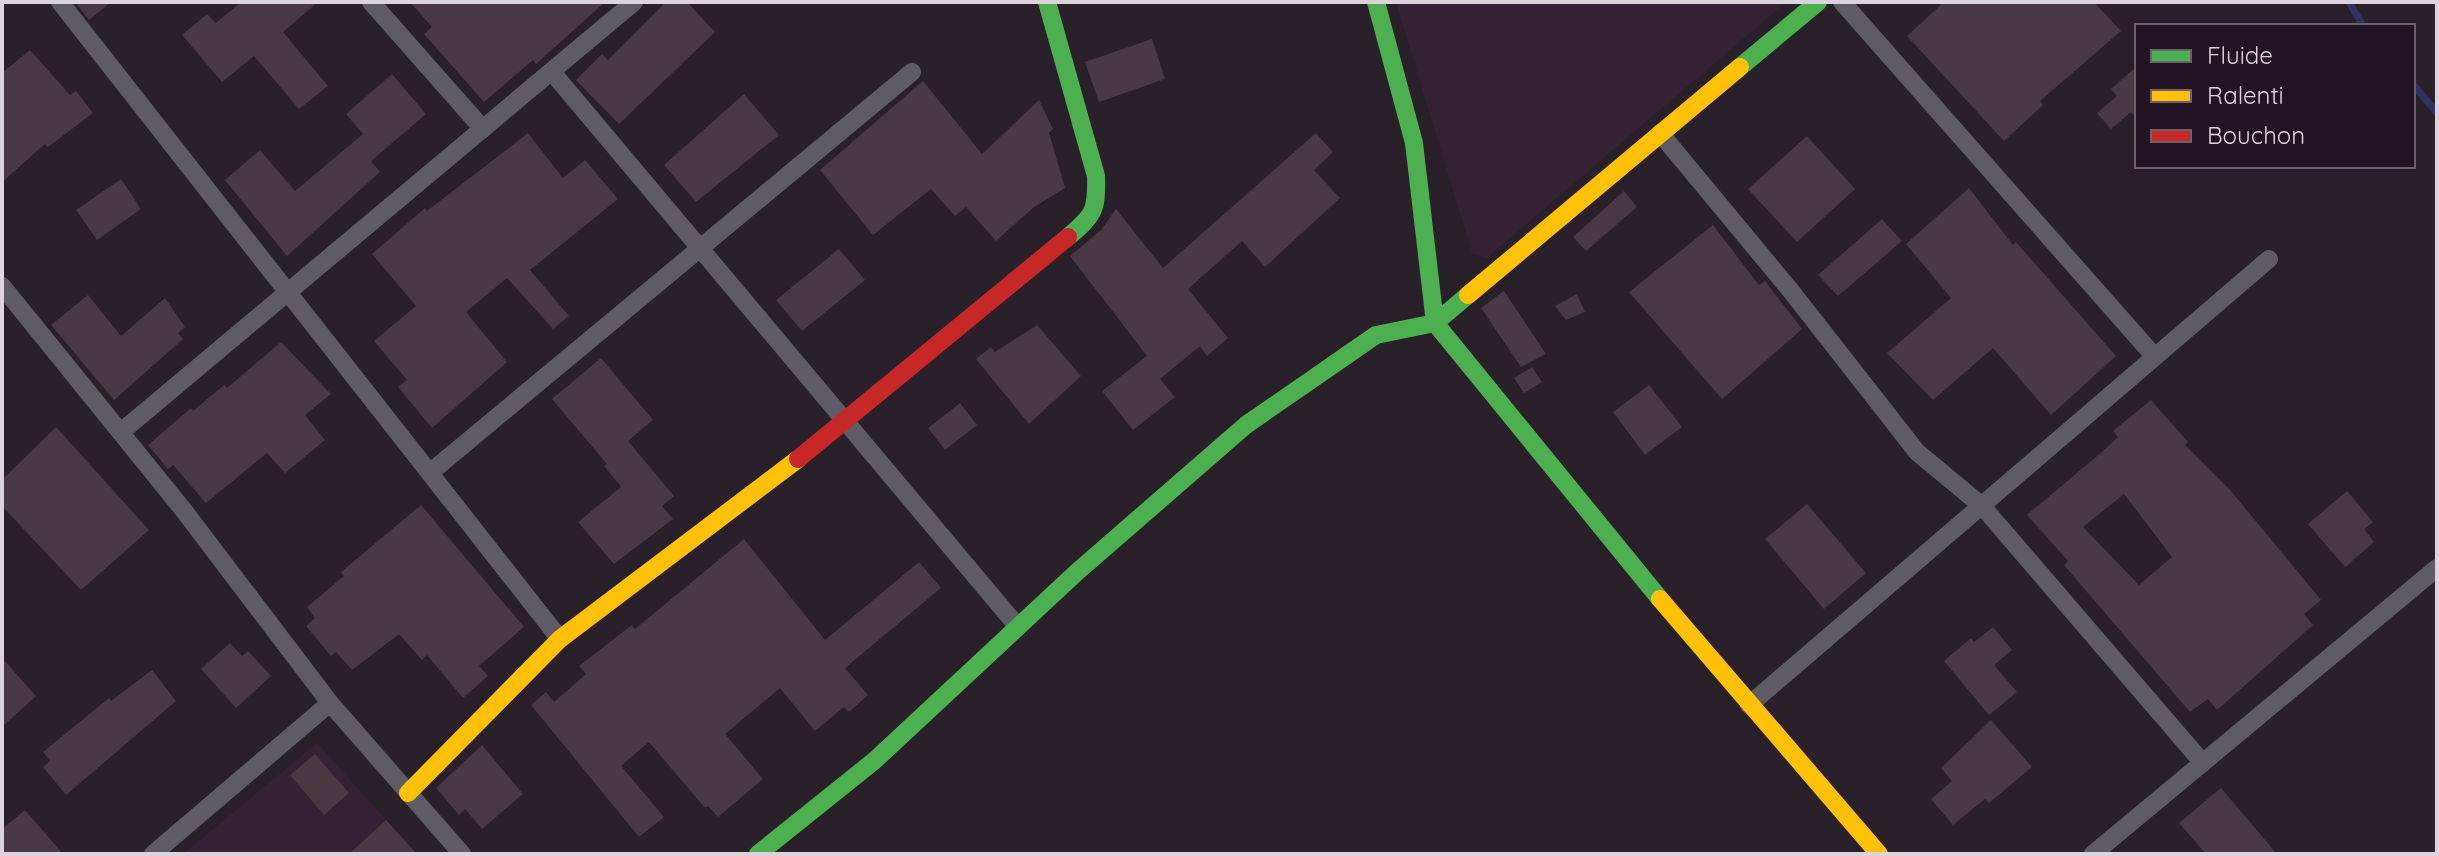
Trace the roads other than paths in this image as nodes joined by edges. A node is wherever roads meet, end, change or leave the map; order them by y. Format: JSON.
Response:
{"nodes":[{"id":1,"x":60,"y":2,"type":"edge"},
{"id":2,"x":371,"y":2,"type":"edge"},
{"id":3,"x":634,"y":2,"type":"edge"},
{"id":4,"x":1047,"y":2,"type":"edge"},
{"id":5,"x":1376,"y":2,"type":"edge"},
{"id":6,"x":1818,"y":2,"type":"edge"},
{"id":7,"x":1842,"y":2,"type":"edge"},
{"id":8,"x":552,"y":72,"type":"junction"},
{"id":9,"x":912,"y":72,"type":"dead end"},
{"id":10,"x":483,"y":129,"type":"junction"},
{"id":11,"x":1660,"y":133,"type":"junction"},
{"id":12,"x":701,"y":248,"type":"junction"},
{"id":13,"x":2269,"y":259,"type":"dead end"},
{"id":14,"x":2,"y":286,"type":"edge"},
{"id":15,"x":289,"y":291,"type":"junction"},
{"id":16,"x":1435,"y":323,"type":"junction"},
{"id":17,"x":2155,"y":357,"type":"junction"},
{"id":18,"x":847,"y":422,"type":"junction"},
{"id":19,"x":121,"y":432,"type":"junction"},
{"id":20,"x":432,"y":471,"type":"junction"},
{"id":21,"x":1982,"y":506,"type":"junction"},
{"id":22,"x":2437,"y":568,"type":"edge"},
{"id":23,"x":1018,"y":627,"type":"junction"},
{"id":24,"x":560,"y":639,"type":"junction"},
{"id":25,"x":330,"y":703,"type":"junction"},
{"id":26,"x":1749,"y":705,"type":"junction"},
{"id":27,"x":2203,"y":763,"type":"junction"},
{"id":28,"x":408,"y":793,"type":"junction"},
{"id":29,"x":153,"y":854,"type":"edge"},
{"id":30,"x":462,"y":854,"type":"edge"},
{"id":31,"x":758,"y":854,"type":"edge"},
{"id":32,"x":1879,"y":854,"type":"edge"},
{"id":33,"x":2093,"y":854,"type":"edge"}],
"edges":[{"from":1,"to":15,"type":"street"},
{"from":2,"to":10,"type":"street"},
{"from":3,"to":8,"type":"street"},
{"from":4,"to":18,"type":"street"},
{"from":5,"to":16,"type":"street"},
{"from":6,"to":11,"type":"street"},
{"from":7,"to":17,"type":"street"},
{"from":8,"to":10,"type":"street"},
{"from":8,"to":12,"type":"street"},
{"from":9,"to":12,"type":"street"},
{"from":10,"to":15,"type":"street"},
{"from":11,"to":16,"type":"street"},
{"from":11,"to":21,"type":"street"},
{"from":12,"to":18,"type":"street"},
{"from":12,"to":20,"type":"street"},
{"from":13,"to":17,"type":"street"},
{"from":14,"to":19,"type":"street"},
{"from":15,"to":19,"type":"street"},
{"from":15,"to":20,"type":"street"},
{"from":16,"to":23,"type":"street"},
{"from":16,"to":26,"type":"street"},
{"from":17,"to":21,"type":"street"},
{"from":18,"to":23,"type":"street"},
{"from":18,"to":24,"type":"street"},
{"from":19,"to":25,"type":"street"},
{"from":20,"to":24,"type":"street"},
{"from":21,"to":26,"type":"street"},
{"from":21,"to":27,"type":"street"},
{"from":22,"to":27,"type":"street"},
{"from":23,"to":31,"type":"street"},
{"from":24,"to":28,"type":"street"},
{"from":25,"to":28,"type":"street"},
{"from":25,"to":29,"type":"street"},
{"from":26,"to":32,"type":"street"},
{"from":27,"to":33,"type":"street"},
{"from":28,"to":30,"type":"street"}]}
